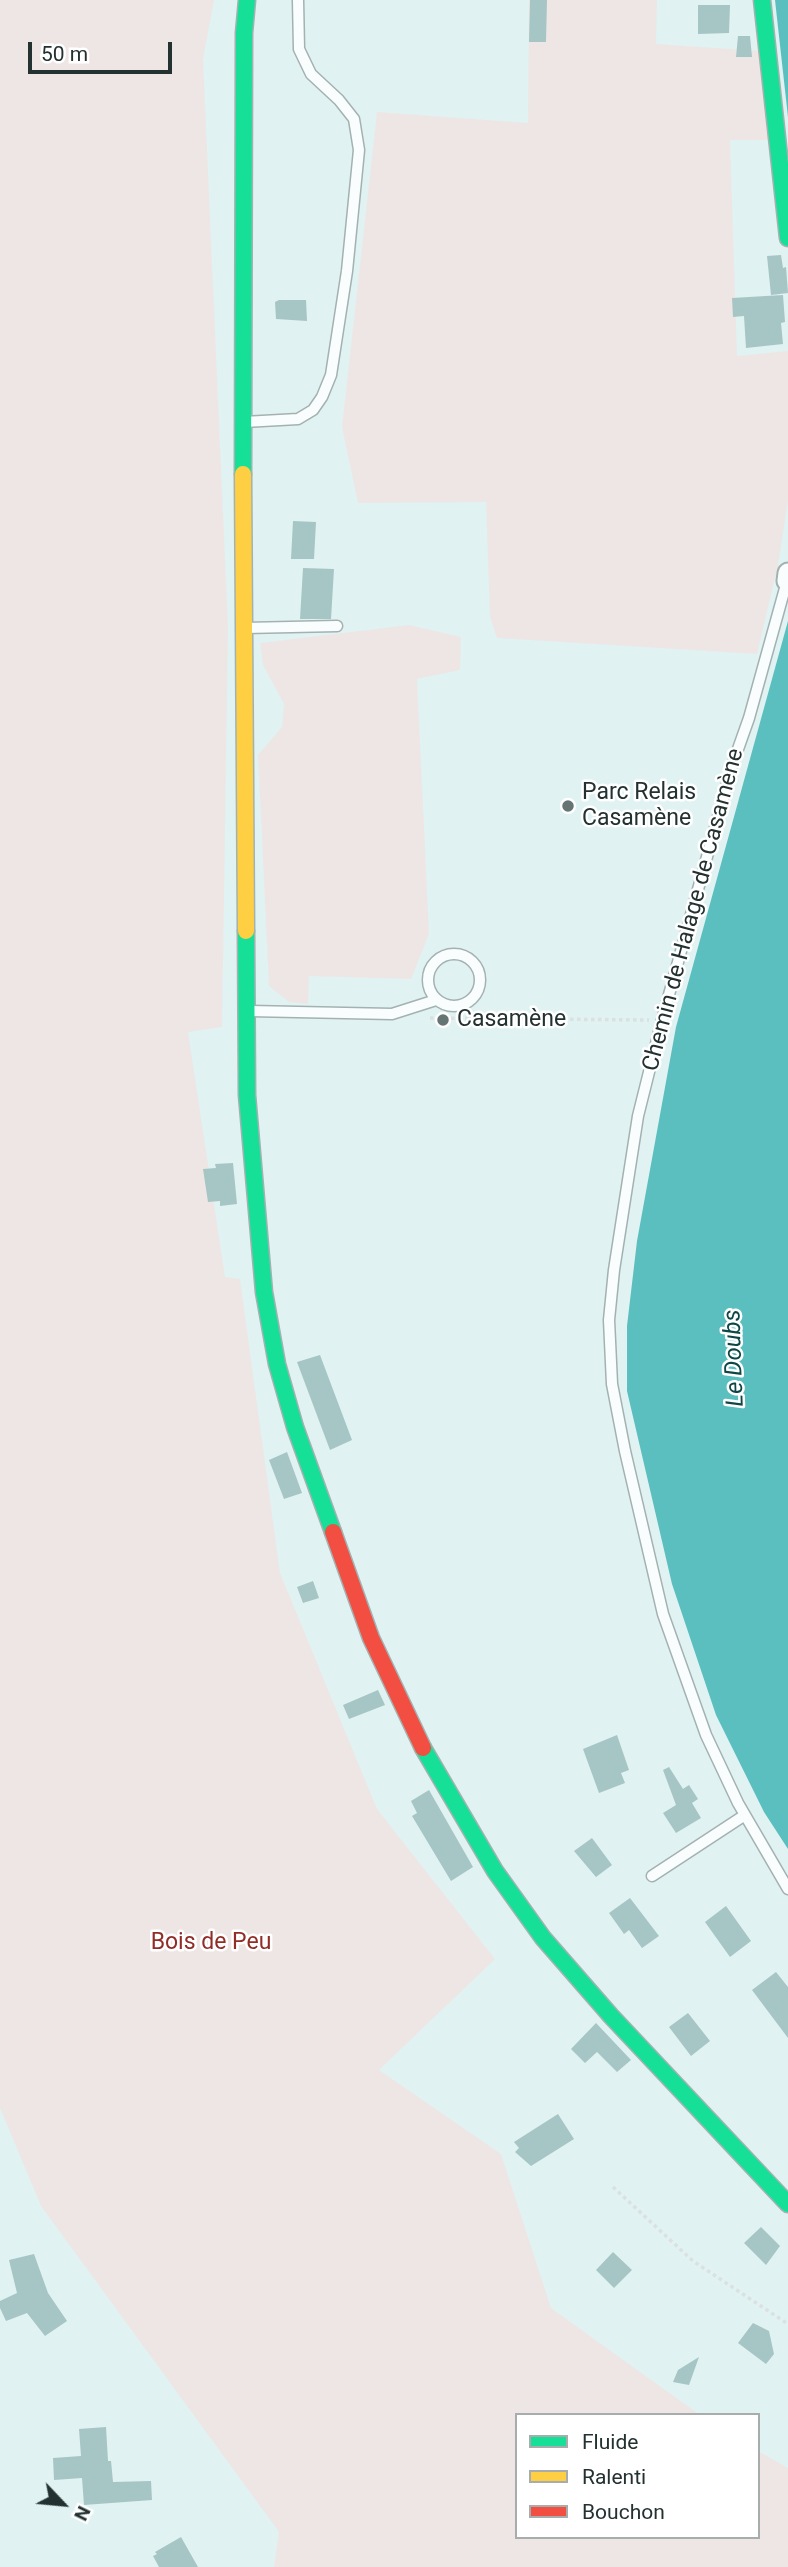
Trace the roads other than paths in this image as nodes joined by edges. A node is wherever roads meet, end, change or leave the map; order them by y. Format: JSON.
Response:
{"nodes":[{"id":1,"x":247,"y":0,"type":"edge"},
{"id":2,"x":298,"y":0,"type":"edge"},
{"id":3,"x":762,"y":0,"type":"edge"},
{"id":4,"x":788,"y":238,"type":"edge"},
{"id":5,"x":243,"y":422,"type":"junction"},
{"id":6,"x":787,"y":577,"type":"edge"},
{"id":7,"x":337,"y":626,"type":"dead end"},
{"id":8,"x":244,"y":628,"type":"junction"},
{"id":9,"x":434,"y":996,"type":"junction"},
{"id":10,"x":246,"y":1011,"type":"junction"},
{"id":11,"x":745,"y":1815,"type":"junction"},
{"id":12,"x":652,"y":1876,"type":"dead end"},
{"id":13,"x":788,"y":1889,"type":"edge"},
{"id":14,"x":788,"y":2204,"type":"edge"}],
"edges":[{"from":1,"to":5,"type":"main road"},
{"from":2,"to":5,"type":"lane"},
{"from":3,"to":4,"type":"main road"},
{"from":5,"to":8,"type":"main road"},
{"from":6,"to":11,"type":"lane","name":"Chemin de Halage de Casamène"},
{"from":7,"to":8,"type":"lane"},
{"from":8,"to":10,"type":"main road"},
{"from":9,"to":9,"type":"lane"},
{"from":9,"to":10,"type":"lane"},
{"from":10,"to":14,"type":"main road"},
{"from":11,"to":12,"type":"lane"},
{"from":11,"to":13,"type":"lane","name":"Chemin de Halage de Casamène"}]}
